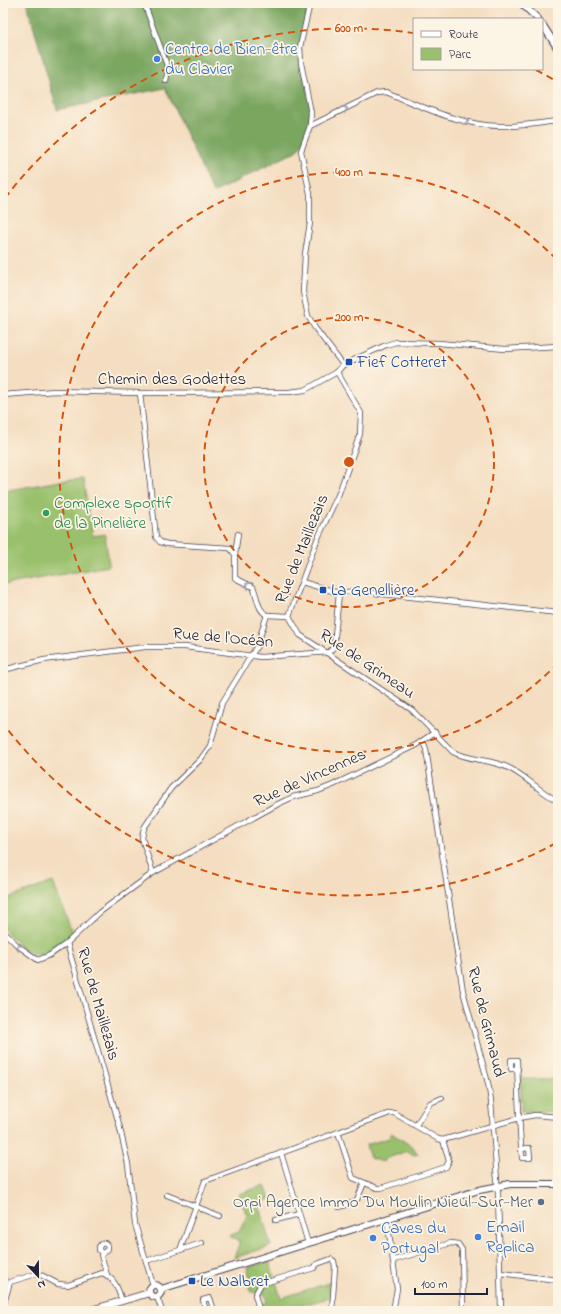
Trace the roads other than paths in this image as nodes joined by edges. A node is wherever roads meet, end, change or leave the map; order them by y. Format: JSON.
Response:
{"nodes":[{"id":1,"x":144,"y":3,"type":"edge"},
{"id":2,"x":310,"y":3,"type":"edge"},
{"id":3,"x":521,"y":3,"type":"edge"},
{"id":4,"x":537,"y":18,"type":"edge"},
{"id":5,"x":543,"y":26,"type":"edge"},
{"id":6,"x":558,"y":49,"type":"edge"},
{"id":7,"x":166,"y":81,"type":"dead end"},
{"id":8,"x":558,"y":121,"type":"edge"},
{"id":9,"x":310,"y":126,"type":"junction"},
{"id":10,"x":558,"y":346,"type":"edge"},
{"id":11,"x":343,"y":365,"type":"junction"},
{"id":12,"x":337,"y":372,"type":"junction"},
{"id":13,"x":140,"y":393,"type":"junction"},
{"id":14,"x":3,"y":395,"type":"edge"},
{"id":15,"x":238,"y":534,"type":"dead end"},
{"id":16,"x":235,"y":554,"type":"junction"},
{"id":17,"x":302,"y":582,"type":"junction"},
{"id":18,"x":339,"y":593,"type":"junction"},
{"id":19,"x":558,"y":613,"type":"edge"},
{"id":20,"x":267,"y":615,"type":"junction"},
{"id":21,"x":289,"y":616,"type":"junction"},
{"id":22,"x":329,"y":652,"type":"junction"},
{"id":23,"x":251,"y":656,"type":"junction"},
{"id":24,"x":3,"y":670,"type":"edge"},
{"id":25,"x":435,"y":732,"type":"junction"},
{"id":26,"x":422,"y":741,"type":"junction"},
{"id":27,"x":558,"y":801,"type":"edge"},
{"id":28,"x":153,"y":873,"type":"junction"},
{"id":29,"x":3,"y":930,"type":"edge"},
{"id":30,"x":67,"y":943,"type":"junction"},
{"id":31,"x":518,"y":1069,"type":"dead end"},
{"id":32,"x":442,"y":1098,"type":"dead end"},
{"id":33,"x":558,"y":1117,"type":"edge"},
{"id":34,"x":518,"y":1118,"type":"junction"},
{"id":35,"x":416,"y":1125,"type":"junction"},
{"id":36,"x":493,"y":1125,"type":"junction"},
{"id":37,"x":338,"y":1132,"type":"junction"},
{"id":38,"x":443,"y":1140,"type":"junction"},
{"id":39,"x":521,"y":1149,"type":"dead end"},
{"id":40,"x":281,"y":1153,"type":"junction"},
{"id":41,"x":364,"y":1183,"type":"junction"},
{"id":42,"x":558,"y":1184,"type":"edge"},
{"id":43,"x":497,"y":1185,"type":"junction"},
{"id":44,"x":167,"y":1195,"type":"dead end"},
{"id":45,"x":196,"y":1206,"type":"junction"},
{"id":46,"x":339,"y":1207,"type":"dead end"},
{"id":47,"x":299,"y":1214,"type":"junction"},
{"id":48,"x":220,"y":1216,"type":"dead end"},
{"id":49,"x":387,"y":1219,"type":"junction"},
{"id":50,"x":276,"y":1220,"type":"dead end"},
{"id":51,"x":202,"y":1243,"type":"dead end"},
{"id":52,"x":308,"y":1243,"type":"junction"},
{"id":53,"x":180,"y":1250,"type":"junction"},
{"id":54,"x":102,"y":1253,"type":"dead end"},
{"id":55,"x":394,"y":1260,"type":"junction"},
{"id":56,"x":146,"y":1261,"type":"junction"},
{"id":57,"x":105,"y":1272,"type":"junction"},
{"id":58,"x":500,"y":1273,"type":"junction"},
{"id":59,"x":3,"y":1277,"type":"edge"},
{"id":60,"x":558,"y":1280,"type":"edge"},
{"id":61,"x":5,"y":1284,"type":"edge"},
{"id":62,"x":152,"y":1285,"type":"junction"},
{"id":63,"x":161,"y":1289,"type":"junction"},
{"id":64,"x":149,"y":1293,"type":"junction"},
{"id":65,"x":157,"y":1297,"type":"junction"},
{"id":66,"x":122,"y":1301,"type":"junction"},
{"id":67,"x":3,"y":1307,"type":"edge"},
{"id":68,"x":88,"y":1311,"type":"edge"},
{"id":69,"x":162,"y":1311,"type":"edge"},
{"id":70,"x":206,"y":1311,"type":"edge"},
{"id":71,"x":214,"y":1311,"type":"edge"},
{"id":72,"x":253,"y":1311,"type":"edge"},
{"id":73,"x":332,"y":1311,"type":"edge"},
{"id":74,"x":393,"y":1311,"type":"edge"},
{"id":75,"x":463,"y":1311,"type":"edge"},
{"id":76,"x":501,"y":1311,"type":"edge"}],
"edges":[{"from":1,"to":7,"type":"street"},
{"from":2,"to":9,"type":"street"},
{"from":3,"to":4,"type":"street"},
{"from":5,"to":6,"type":"street"},
{"from":9,"to":8,"type":"street","one_way":true},
{"from":9,"to":11,"type":"street"},
{"from":10,"to":11,"type":"street"},
{"from":11,"to":12,"type":"street"},
{"from":12,"to":13,"type":"street","name":"Chemin des Godettes"},
{"from":12,"to":17,"type":"street","name":"Rue de Maillezais"},
{"from":13,"to":14,"type":"street","name":"Chemin des Godettes"},
{"from":13,"to":16,"type":"street"},
{"from":15,"to":16,"type":"street"},
{"from":20,"to":16,"type":"street","one_way":true},
{"from":17,"to":18,"type":"street"},
{"from":17,"to":21,"type":"street","name":"Rue de Maillezais"},
{"from":18,"to":19,"type":"street"},
{"from":18,"to":22,"type":"street"},
{"from":20,"to":21,"type":"street","name":"Rue de Maillezais"},
{"from":20,"to":23,"type":"street","name":"Rue de Maillezais"},
{"from":21,"to":22,"type":"street","name":"Rue de Grimeau"},
{"from":22,"to":23,"type":"street","name":"Rue de l'Océan"},
{"from":22,"to":25,"type":"street","name":"Rue de Grimeau"},
{"from":23,"to":24,"type":"street","name":"Rue de l'Océan"},
{"from":23,"to":28,"type":"street","name":"Rue de Maillezais"},
{"from":25,"to":26,"type":"street","name":"Rue de Vincennes"},
{"from":25,"to":27,"type":"street","name":"Rue de Grimeau"},
{"from":26,"to":28,"type":"street","name":"Rue de Vincennes"},
{"from":26,"to":36,"type":"street","name":"Rue de Grimaud"},
{"from":28,"to":30,"type":"street","name":"Rue de Maillezais"},
{"from":30,"to":29,"type":"street","one_way":true},
{"from":30,"to":56,"type":"street","name":"Rue de Maillezais"},
{"from":31,"to":34,"type":"street"},
{"from":32,"to":35,"type":"street"},
{"from":33,"to":34,"type":"street"},
{"from":34,"to":36,"type":"street"},
{"from":34,"to":39,"type":"street"},
{"from":35,"to":37,"type":"street"},
{"from":35,"to":38,"type":"street"},
{"from":36,"to":38,"type":"street"},
{"from":36,"to":43,"type":"street","name":"Rue de Grimaud"},
{"from":37,"to":40,"type":"street"},
{"from":37,"to":41,"type":"street"},
{"from":38,"to":41,"type":"street"},
{"from":40,"to":45,"type":"street"},
{"from":40,"to":47,"type":"street"},
{"from":41,"to":46,"type":"street"},
{"from":42,"to":43,"type":"street"},
{"from":43,"to":49,"type":"street"},
{"from":43,"to":58,"type":"street","name":"Rue de Grimaud"},
{"from":44,"to":45,"type":"street"},
{"from":45,"to":48,"type":"street"},
{"from":45,"to":53,"type":"street"},
{"from":47,"to":50,"type":"street"},
{"from":47,"to":52,"type":"street"},
{"from":49,"to":52,"type":"street"},
{"from":49,"to":55,"type":"street"},
{"from":51,"to":53,"type":"street"},
{"from":52,"to":63,"type":"street"},
{"from":53,"to":56,"type":"street"},
{"from":54,"to":57,"type":"street"},
{"from":55,"to":74,"type":"street"},
{"from":55,"to":75,"type":"street"},
{"from":56,"to":62,"type":"street","name":"Rue de Maillezais"},
{"from":57,"to":61,"type":"street"},
{"from":57,"to":66,"type":"street"},
{"from":58,"to":60,"type":"street"},
{"from":58,"to":76,"type":"street","name":"Rue de Grimaud"},
{"from":59,"to":61,"type":"street"},
{"from":61,"to":67,"type":"street"},
{"from":62,"to":63,"type":"street"},
{"from":62,"to":64,"type":"street"},
{"from":63,"to":65,"type":"street"},
{"from":64,"to":65,"type":"street"},
{"from":64,"to":66,"type":"street"},
{"from":65,"to":69,"type":"street"},
{"from":66,"to":68,"type":"street"},
{"from":70,"to":71,"type":"street"},
{"from":72,"to":73,"type":"street"}]}
